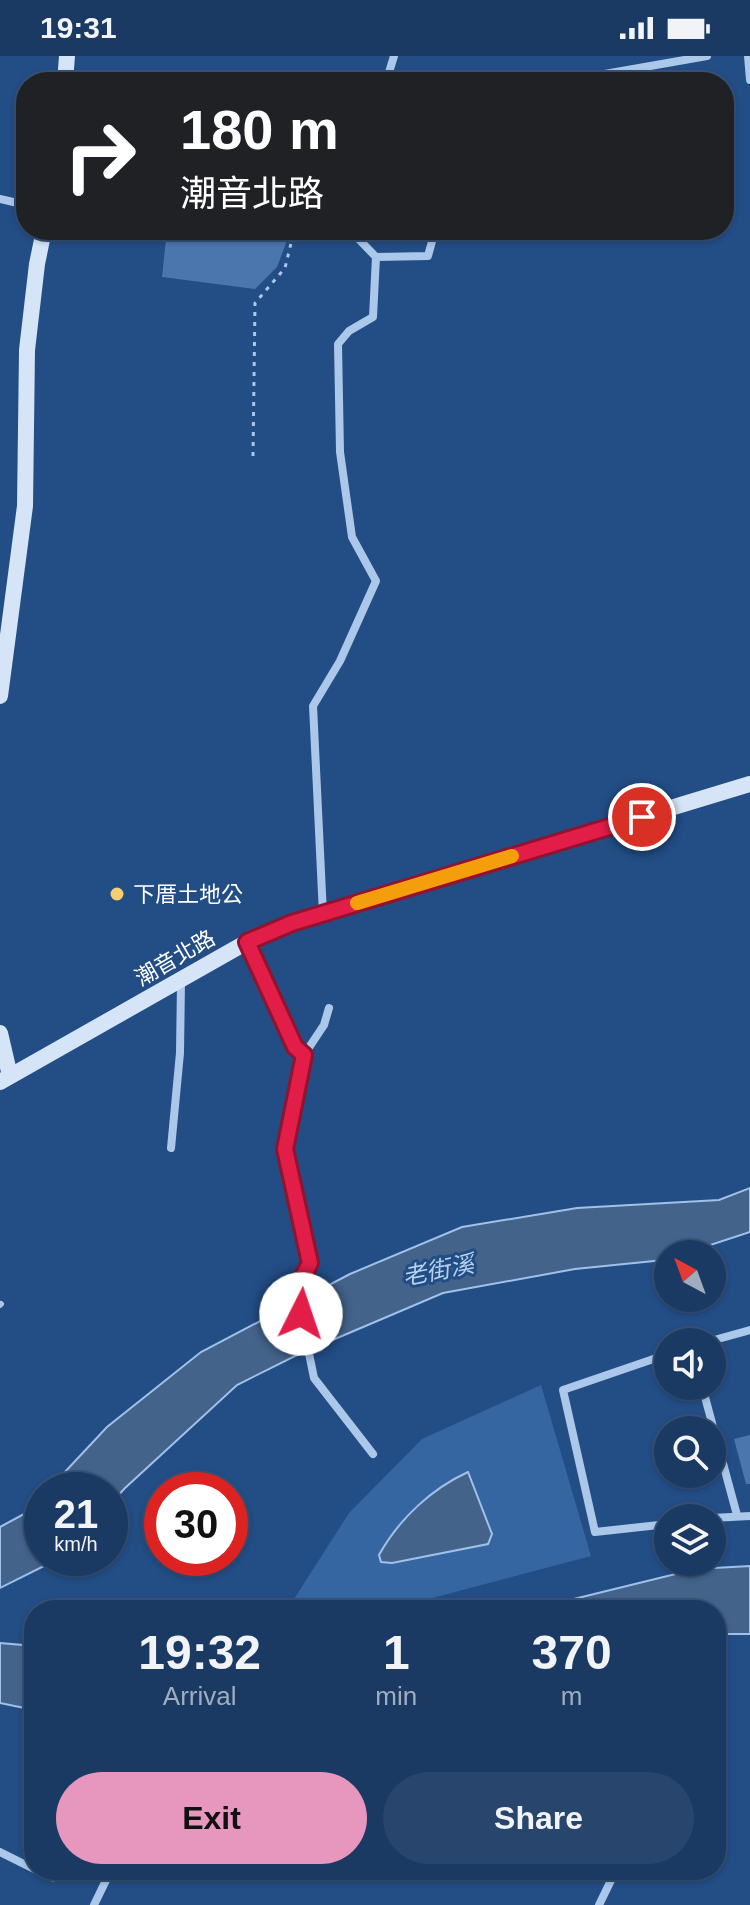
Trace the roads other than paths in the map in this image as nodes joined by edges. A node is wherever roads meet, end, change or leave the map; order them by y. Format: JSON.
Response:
{"nodes":[{"id":1,"x":707,"y":56,"type":"edge"},
{"id":2,"x":748,"y":56,"type":"edge"},
{"id":3,"x":616,"y":72,"type":"edge"},
{"id":4,"x":750,"y":80,"type":"edge"},
{"id":5,"x":42,"y":240,"type":"edge"},
{"id":6,"x":360,"y":240,"type":"edge"},
{"id":7,"x":432,"y":240,"type":"edge"},
{"id":8,"x":376,"y":257,"type":"junction"},
{"id":9,"x":5,"y":623,"type":"edge"},
{"id":10,"x":0,"y":696,"type":"edge"},
{"id":11,"x":750,"y":784,"type":"edge"},
{"id":12,"x":323,"y":914,"type":"junction"},
{"id":13,"x":247,"y":942,"type":"junction"},
{"id":14,"x":181,"y":982,"type":"junction"},
{"id":15,"x":329,"y":1008,"type":"dead end"},
{"id":16,"x":0,"y":1033,"type":"edge"},
{"id":17,"x":304,"y":1055,"type":"junction"},
{"id":18,"x":5,"y":1079,"type":"edge"},
{"id":19,"x":171,"y":1148,"type":"dead end"},
{"id":20,"x":750,"y":1330,"type":"edge"},
{"id":21,"x":726,"y":1337,"type":"edge"},
{"id":22,"x":654,"y":1359,"type":"edge"},
{"id":23,"x":706,"y":1400,"type":"edge"},
{"id":24,"x":373,"y":1454,"type":"dead end"},
{"id":25,"x":737,"y":1515,"type":"junction"},
{"id":26,"x":726,"y":1516,"type":"edge"},
{"id":27,"x":750,"y":1516,"type":"edge"},
{"id":28,"x":654,"y":1526,"type":"edge"},
{"id":29,"x":0,"y":1852,"type":"edge"},
{"id":30,"x":24,"y":1864,"type":"edge"},
{"id":31,"x":106,"y":1880,"type":"edge"},
{"id":32,"x":611,"y":1880,"type":"edge"},
{"id":33,"x":94,"y":1905,"type":"edge"},
{"id":34,"x":599,"y":1905,"type":"edge"}],
"edges":[{"from":1,"to":3,"type":"street"},
{"from":2,"to":4,"type":"street"},
{"from":5,"to":9,"type":"street"},
{"from":6,"to":8,"type":"street"},
{"from":7,"to":8,"type":"street"},
{"from":8,"to":12,"type":"street"},
{"from":9,"to":10,"type":"street"},
{"from":11,"to":12,"type":"street","name":"潮音北路"},
{"from":12,"to":13,"type":"street","name":"潮音北路"},
{"from":13,"to":14,"type":"street","name":"潮音北路"},
{"from":13,"to":17,"type":"street"},
{"from":14,"to":18,"type":"street","name":"潮音北路"},
{"from":14,"to":19,"type":"street"},
{"from":15,"to":17,"type":"street"},
{"from":16,"to":18,"type":"street"},
{"from":17,"to":24,"type":"street"},
{"from":20,"to":21,"type":"street"},
{"from":22,"to":28,"type":"street"},
{"from":23,"to":25,"type":"street"},
{"from":25,"to":26,"type":"street"},
{"from":25,"to":27,"type":"street"},
{"from":29,"to":30,"type":"street"},
{"from":31,"to":33,"type":"street"},
{"from":32,"to":34,"type":"street"}]}
